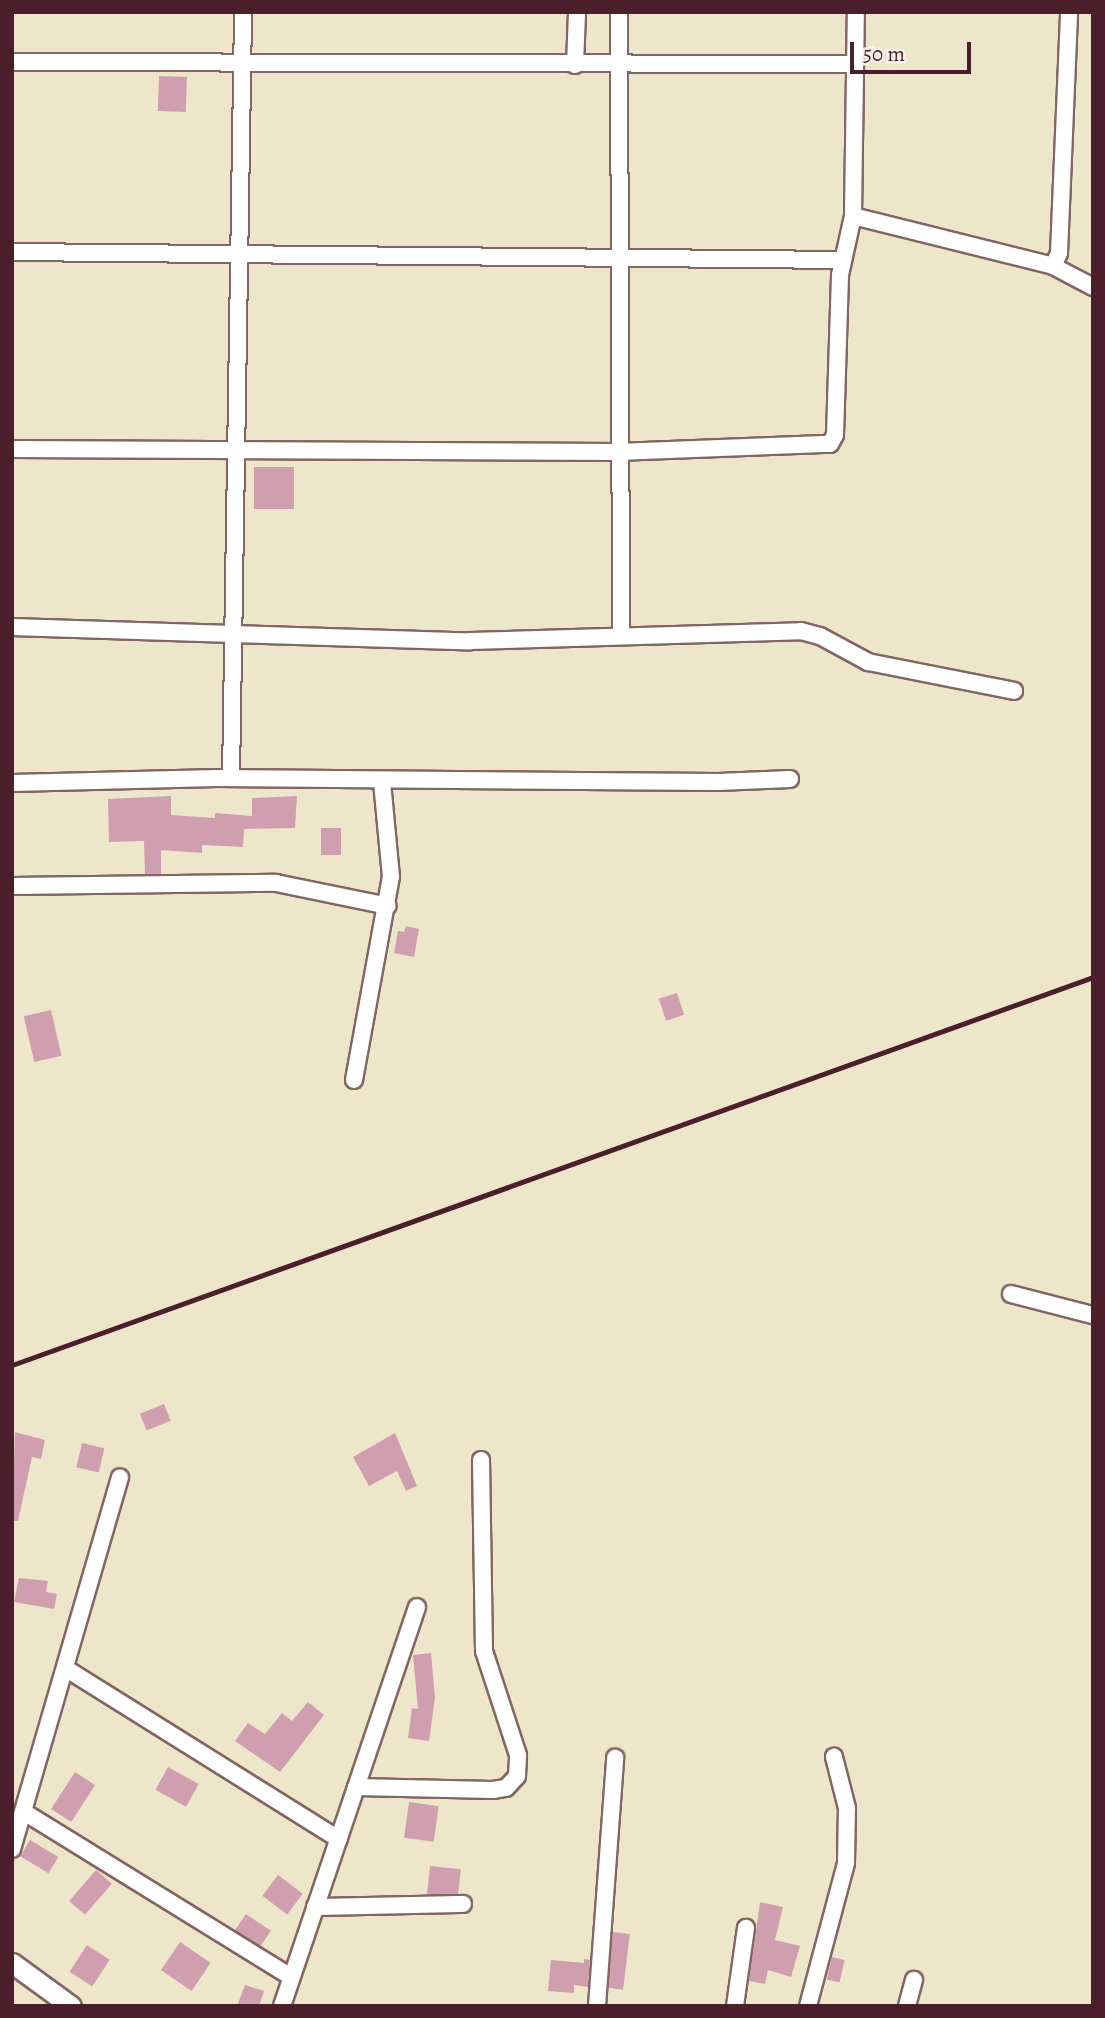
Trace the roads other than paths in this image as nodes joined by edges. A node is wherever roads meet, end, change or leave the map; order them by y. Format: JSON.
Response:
{"nodes":[{"id":1,"x":243,"y":12,"type":"edge"},
{"id":2,"x":577,"y":12,"type":"edge"},
{"id":3,"x":619,"y":12,"type":"edge"},
{"id":4,"x":856,"y":12,"type":"edge"},
{"id":5,"x":1069,"y":12,"type":"edge"},
{"id":6,"x":243,"y":61,"type":"junction"},
{"id":7,"x":12,"y":62,"type":"edge"},
{"id":8,"x":855,"y":64,"type":"junction"},
{"id":9,"x":575,"y":65,"type":"junction"},
{"id":10,"x":620,"y":65,"type":"junction"},
{"id":11,"x":852,"y":216,"type":"junction"},
{"id":12,"x":12,"y":252,"type":"edge"},
{"id":13,"x":238,"y":252,"type":"junction"},
{"id":14,"x":621,"y":255,"type":"junction"},
{"id":15,"x":843,"y":260,"type":"junction"},
{"id":16,"x":1053,"y":266,"type":"junction"},
{"id":17,"x":1093,"y":287,"type":"edge"},
{"id":18,"x":237,"y":447,"type":"junction"},
{"id":19,"x":12,"y":449,"type":"edge"},
{"id":20,"x":618,"y":452,"type":"junction"},
{"id":21,"x":12,"y":627,"type":"edge"},
{"id":22,"x":621,"y":635,"type":"junction"},
{"id":23,"x":234,"y":636,"type":"junction"},
{"id":24,"x":1014,"y":691,"type":"dead end"},
{"id":25,"x":231,"y":778,"type":"junction"},
{"id":26,"x":790,"y":779,"type":"dead end"},
{"id":27,"x":382,"y":781,"type":"junction"},
{"id":28,"x":12,"y":783,"type":"edge"},
{"id":29,"x":12,"y":886,"type":"edge"},
{"id":30,"x":388,"y":906,"type":"junction"},
{"id":31,"x":354,"y":1080,"type":"dead end"},
{"id":32,"x":1011,"y":1294,"type":"dead end"},
{"id":33,"x":1093,"y":1315,"type":"edge"},
{"id":34,"x":481,"y":1460,"type":"dead end"},
{"id":35,"x":120,"y":1477,"type":"dead end"},
{"id":36,"x":417,"y":1607,"type":"dead end"},
{"id":37,"x":65,"y":1668,"type":"junction"},
{"id":38,"x":834,"y":1757,"type":"dead end"},
{"id":39,"x":615,"y":1758,"type":"dead end"},
{"id":40,"x":356,"y":1787,"type":"junction"},
{"id":41,"x":24,"y":1812,"type":"junction"},
{"id":42,"x":339,"y":1839,"type":"junction"},
{"id":43,"x":12,"y":1849,"type":"edge"},
{"id":44,"x":463,"y":1904,"type":"dead end"},
{"id":45,"x":315,"y":1907,"type":"junction"},
{"id":46,"x":746,"y":1928,"type":"dead end"},
{"id":47,"x":12,"y":1963,"type":"edge"},
{"id":48,"x":291,"y":1977,"type":"junction"},
{"id":49,"x":914,"y":1980,"type":"dead end"},
{"id":50,"x":71,"y":2006,"type":"edge"},
{"id":51,"x":282,"y":2006,"type":"edge"},
{"id":52,"x":597,"y":2006,"type":"edge"},
{"id":53,"x":735,"y":2006,"type":"edge"},
{"id":54,"x":808,"y":2006,"type":"edge"},
{"id":55,"x":907,"y":2006,"type":"edge"}],
"edges":[{"from":1,"to":6,"type":"street"},
{"from":2,"to":9,"type":"street"},
{"from":3,"to":10,"type":"street"},
{"from":4,"to":8,"type":"street"},
{"from":5,"to":16,"type":"street"},
{"from":6,"to":7,"type":"street"},
{"from":6,"to":9,"type":"street"},
{"from":6,"to":13,"type":"street"},
{"from":8,"to":10,"type":"street"},
{"from":8,"to":11,"type":"street"},
{"from":9,"to":10,"type":"street"},
{"from":10,"to":14,"type":"street"},
{"from":11,"to":15,"type":"street"},
{"from":11,"to":16,"type":"street"},
{"from":12,"to":13,"type":"street"},
{"from":13,"to":14,"type":"street"},
{"from":13,"to":18,"type":"street"},
{"from":14,"to":15,"type":"street"},
{"from":14,"to":20,"type":"street"},
{"from":15,"to":20,"type":"street"},
{"from":16,"to":17,"type":"street"},
{"from":18,"to":19,"type":"street"},
{"from":18,"to":20,"type":"street"},
{"from":18,"to":23,"type":"street"},
{"from":20,"to":22,"type":"street"},
{"from":21,"to":23,"type":"street"},
{"from":22,"to":23,"type":"street"},
{"from":22,"to":24,"type":"street"},
{"from":23,"to":25,"type":"street"},
{"from":25,"to":27,"type":"street"},
{"from":25,"to":28,"type":"street"},
{"from":26,"to":27,"type":"street"},
{"from":27,"to":30,"type":"street"},
{"from":29,"to":30,"type":"street"},
{"from":30,"to":31,"type":"street"},
{"from":32,"to":33,"type":"street"},
{"from":34,"to":40,"type":"street"},
{"from":35,"to":37,"type":"street"},
{"from":36,"to":40,"type":"street"},
{"from":37,"to":41,"type":"street"},
{"from":37,"to":42,"type":"street"},
{"from":38,"to":54,"type":"street"},
{"from":39,"to":52,"type":"street"},
{"from":40,"to":42,"type":"street"},
{"from":41,"to":43,"type":"street"},
{"from":41,"to":48,"type":"street"},
{"from":42,"to":45,"type":"street"},
{"from":44,"to":45,"type":"street"},
{"from":45,"to":48,"type":"street"},
{"from":46,"to":53,"type":"street"},
{"from":47,"to":50,"type":"street"},
{"from":48,"to":51,"type":"street"},
{"from":49,"to":55,"type":"street"}]}
